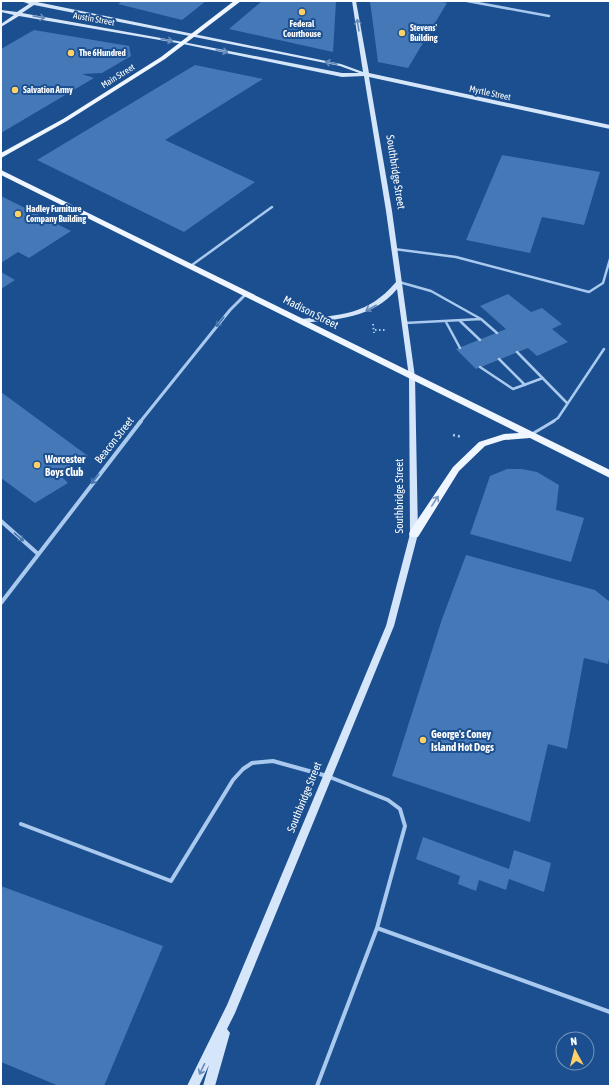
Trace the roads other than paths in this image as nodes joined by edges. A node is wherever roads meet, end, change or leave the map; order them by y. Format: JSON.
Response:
{"nodes":[{"id":1,"x":23,"y":1,"type":"edge"},
{"id":2,"x":238,"y":1,"type":"edge"},
{"id":3,"x":354,"y":1,"type":"edge"},
{"id":4,"x":467,"y":1,"type":"edge"},
{"id":5,"x":35,"y":2,"type":"edge"},
{"id":6,"x":1,"y":11,"type":"edge"},
{"id":7,"x":18,"y":14,"type":"junction"},
{"id":8,"x":549,"y":16,"type":"dead end"},
{"id":9,"x":1,"y":26,"type":"edge"},
{"id":10,"x":193,"y":35,"type":"junction"},
{"id":11,"x":184,"y":43,"type":"junction"},
{"id":12,"x":368,"y":76,"type":"junction"},
{"id":13,"x":610,"y":127,"type":"edge"},
{"id":14,"x":1,"y":156,"type":"edge"},
{"id":15,"x":1,"y":172,"type":"edge"},
{"id":16,"x":272,"y":207,"type":"dead end"},
{"id":17,"x":394,"y":249,"type":"junction"},
{"id":18,"x":610,"y":259,"type":"edge"},
{"id":19,"x":192,"y":265,"type":"junction"},
{"id":20,"x":399,"y":282,"type":"junction"},
{"id":21,"x":246,"y":294,"type":"junction"},
{"id":22,"x":481,"y":319,"type":"junction"},
{"id":23,"x":301,"y":321,"type":"junction"},
{"id":24,"x":460,"y":321,"type":"junction"},
{"id":25,"x":446,"y":322,"type":"junction"},
{"id":26,"x":405,"y":323,"type":"junction"},
{"id":27,"x":497,"y":333,"type":"dead end"},
{"id":28,"x":480,"y":340,"type":"dead end"},
{"id":29,"x":460,"y":348,"type":"dead end"},
{"id":30,"x":604,"y":349,"type":"dead end"},
{"id":31,"x":517,"y":352,"type":"dead end"},
{"id":32,"x":499,"y":359,"type":"dead end"},
{"id":33,"x":480,"y":367,"type":"dead end"},
{"id":34,"x":412,"y":376,"type":"junction"},
{"id":35,"x":543,"y":378,"type":"junction"},
{"id":36,"x":525,"y":385,"type":"junction"},
{"id":37,"x":567,"y":403,"type":"junction"},
{"id":38,"x":531,"y":435,"type":"junction"},
{"id":39,"x":610,"y":474,"type":"edge"},
{"id":40,"x":1,"y":521,"type":"edge"},
{"id":41,"x":414,"y":534,"type":"junction"},
{"id":42,"x":37,"y":553,"type":"junction"},
{"id":43,"x":1,"y":603,"type":"edge"},
{"id":44,"x":327,"y":776,"type":"junction"},
{"id":45,"x":21,"y":824,"type":"dead end"},
{"id":46,"x":377,"y":928,"type":"junction"},
{"id":47,"x":231,"y":1009,"type":"junction"},
{"id":48,"x":610,"y":1012,"type":"edge"},
{"id":49,"x":193,"y":1086,"type":"edge"},
{"id":50,"x":209,"y":1086,"type":"edge"},
{"id":51,"x":317,"y":1086,"type":"edge"}],
"edges":[{"from":1,"to":5,"type":"main road","name":"Austin Street"},
{"from":2,"to":10,"type":"main road","name":"Main Street"},
{"from":12,"to":3,"type":"main road","name":"Southbridge Street","one_way":true},
{"from":4,"to":8,"type":"street"},
{"from":5,"to":7,"type":"main road"},
{"from":5,"to":10,"type":"main road","name":"Austin Street"},
{"from":6,"to":7,"type":"main road","name":"Austin Street"},
{"from":7,"to":9,"type":"main road"},
{"from":7,"to":11,"type":"main road","name":"Austin Street","one_way":true},
{"from":10,"to":11,"type":"main road","name":"Main Street"},
{"from":12,"to":10,"type":"main road","name":"Myrtle Street","one_way":true},
{"from":11,"to":12,"type":"main road","name":"Myrtle Street","one_way":true},
{"from":11,"to":14,"type":"main road","name":"Main Street"},
{"from":12,"to":13,"type":"main road","name":"Myrtle Street"},
{"from":12,"to":17,"type":"main road","name":"Southbridge Street"},
{"from":15,"to":19,"type":"main road","name":"Madison Street"},
{"from":16,"to":19,"type":"lane"},
{"from":17,"to":18,"type":"lane"},
{"from":17,"to":20,"type":"main road","name":"Southbridge Street"},
{"from":19,"to":21,"type":"main road","name":"Madison Street"},
{"from":20,"to":22,"type":"lane"},
{"from":20,"to":23,"type":"main road","one_way":true},
{"from":20,"to":26,"type":"main road","name":"Southbridge Street"},
{"from":21,"to":23,"type":"main road","name":"Madison Street"},
{"from":21,"to":42,"type":"street","name":"Beacon Street","one_way":true},
{"from":22,"to":24,"type":"lane"},
{"from":22,"to":27,"type":"lane"},
{"from":23,"to":34,"type":"main road","name":"Madison Street"},
{"from":24,"to":25,"type":"lane"},
{"from":24,"to":28,"type":"lane"},
{"from":25,"to":26,"type":"lane"},
{"from":25,"to":29,"type":"lane"},
{"from":26,"to":34,"type":"main road","name":"Southbridge Street"},
{"from":30,"to":37,"type":"lane"},
{"from":31,"to":35,"type":"lane"},
{"from":32,"to":36,"type":"lane"},
{"from":33,"to":36,"type":"lane"},
{"from":34,"to":38,"type":"main road","name":"Madison Street"},
{"from":34,"to":41,"type":"main road","name":"Southbridge Street"},
{"from":35,"to":36,"type":"lane"},
{"from":35,"to":37,"type":"lane"},
{"from":37,"to":38,"type":"lane"},
{"from":38,"to":39,"type":"main road","name":"Madison Street"},
{"from":41,"to":38,"type":"main road","one_way":true},
{"from":40,"to":42,"type":"street","one_way":true},
{"from":41,"to":44,"type":"main road","name":"Southbridge Street"},
{"from":42,"to":43,"type":"street","name":"Beacon Street"},
{"from":44,"to":45,"type":"lane"},
{"from":44,"to":46,"type":"lane"},
{"from":44,"to":47,"type":"main road","name":"Southbridge Street"},
{"from":46,"to":48,"type":"lane"},
{"from":46,"to":51,"type":"lane"},
{"from":47,"to":49,"type":"main road","name":"Southbridge Street","one_way":true},
{"from":47,"to":50,"type":"main road","name":"Southbridge Street"}]}
